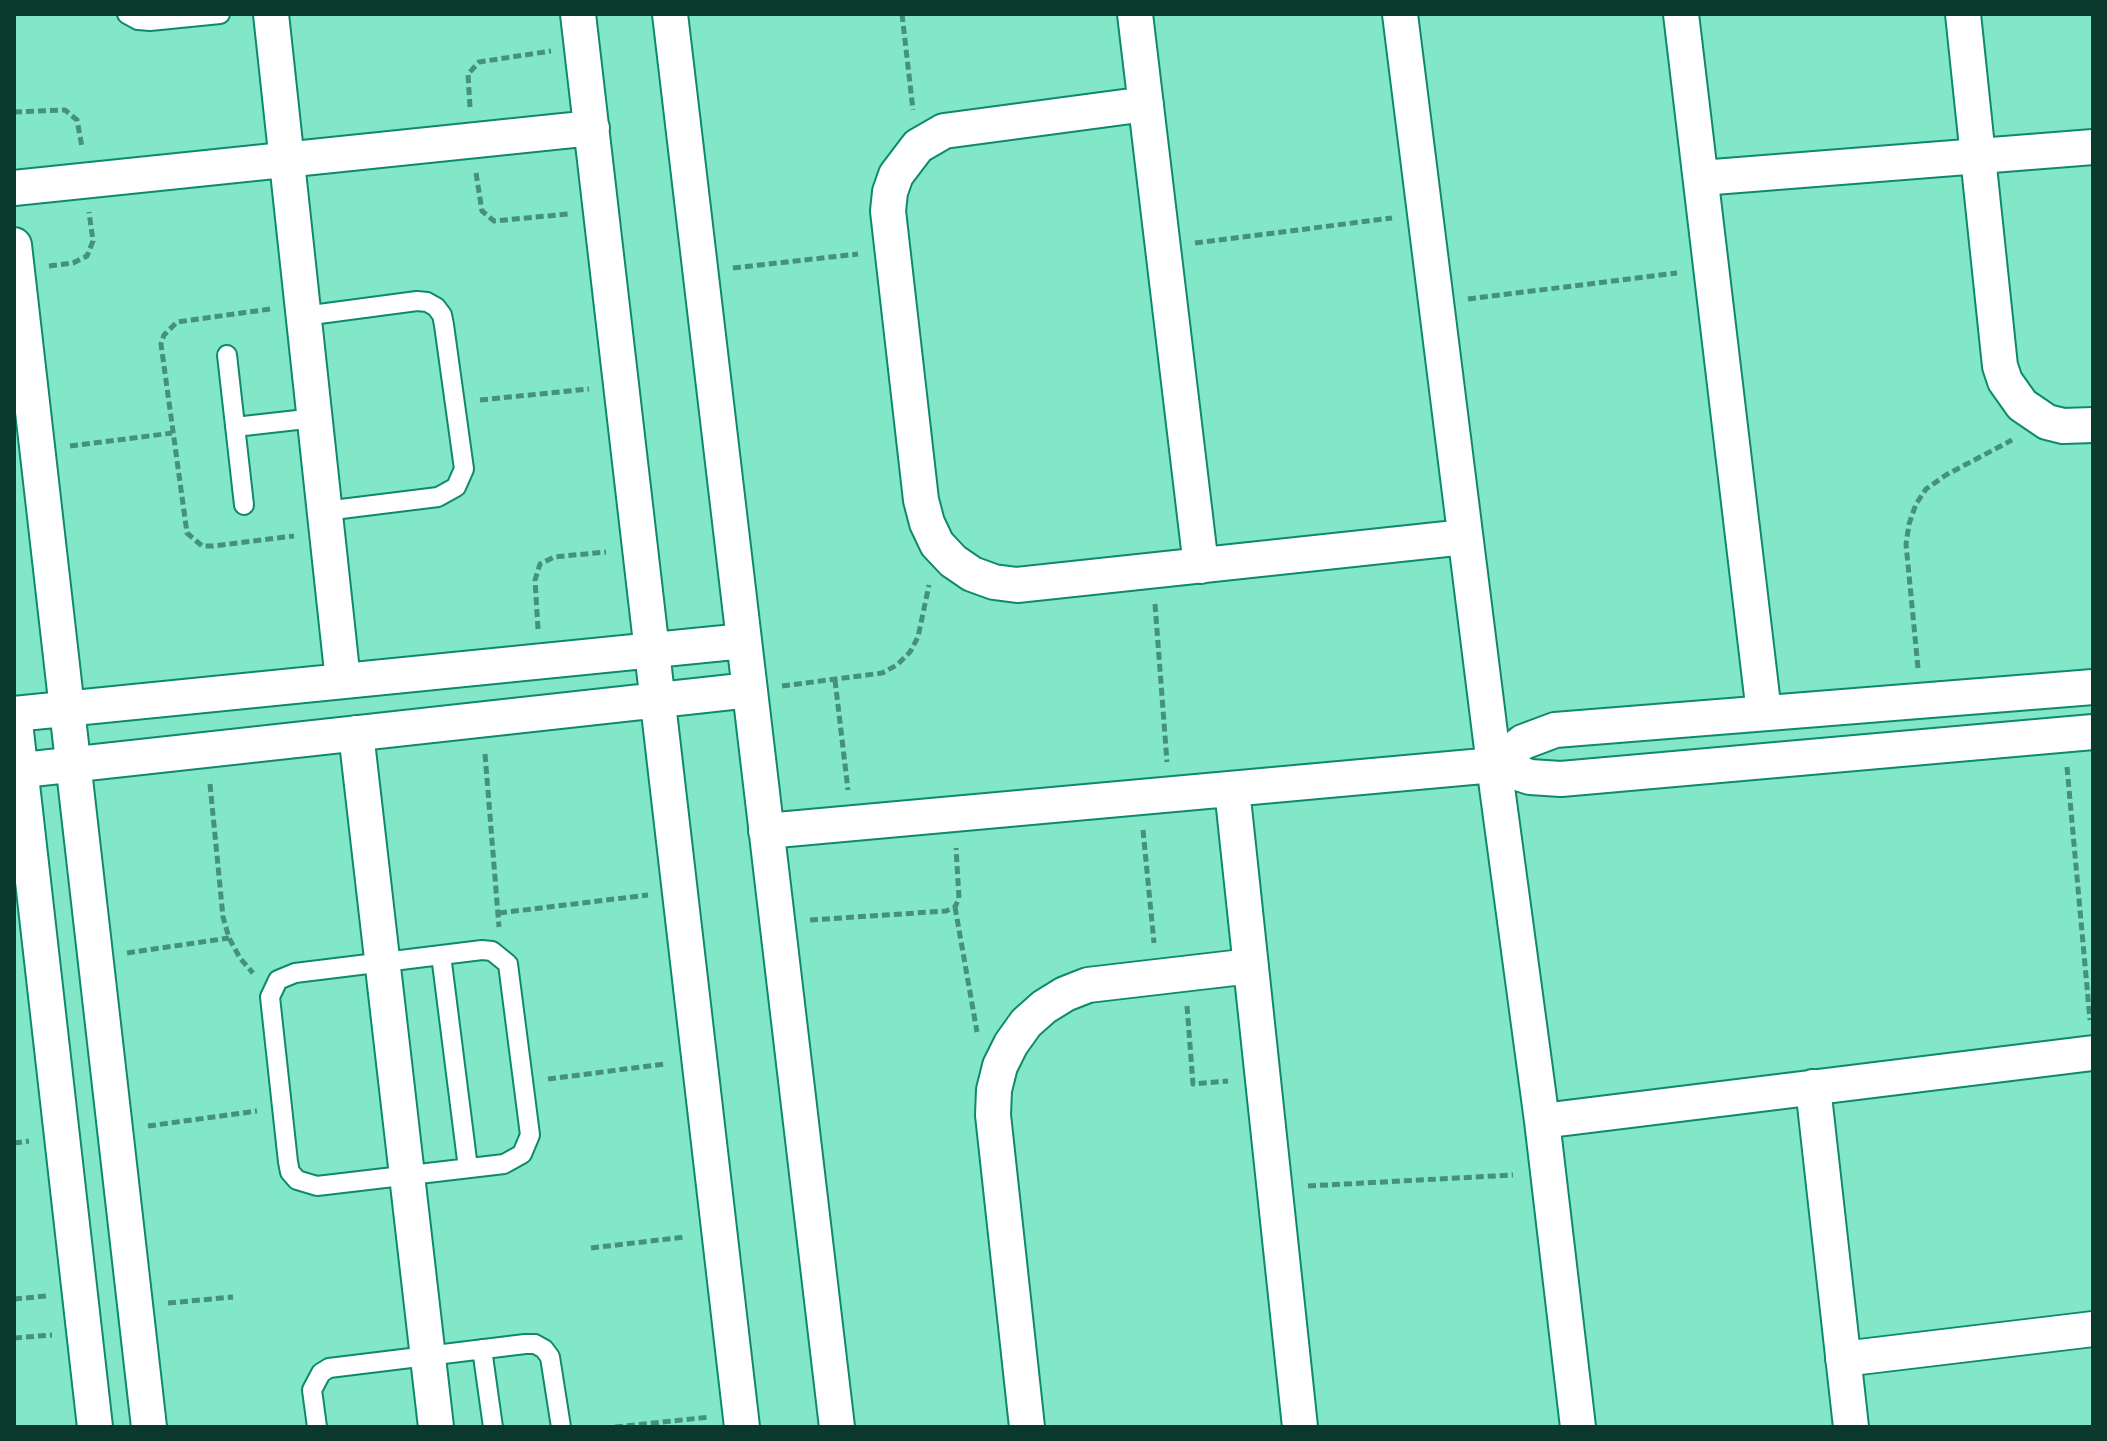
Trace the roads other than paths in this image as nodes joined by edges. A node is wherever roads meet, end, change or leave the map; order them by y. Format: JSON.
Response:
{"nodes":[{"id":1,"x":127,"y":14,"type":"edge"},
{"id":2,"x":220,"y":14,"type":"edge"},
{"id":3,"x":271,"y":14,"type":"edge"},
{"id":4,"x":578,"y":14,"type":"edge"},
{"id":5,"x":670,"y":14,"type":"edge"},
{"id":6,"x":1135,"y":14,"type":"edge"},
{"id":7,"x":1400,"y":14,"type":"edge"},
{"id":8,"x":1681,"y":14,"type":"edge"},
{"id":9,"x":1963,"y":14,"type":"edge"},
{"id":10,"x":1146,"y":104,"type":"junction"},
{"id":11,"x":592,"y":128,"type":"junction"},
{"id":12,"x":2093,"y":147,"type":"edge"},
{"id":13,"x":1978,"y":156,"type":"junction"},
{"id":14,"x":287,"y":160,"type":"junction"},
{"id":15,"x":1701,"y":178,"type":"junction"},
{"id":16,"x":14,"y":188,"type":"edge"},
{"id":17,"x":14,"y":245,"type":"edge"},
{"id":18,"x":304,"y":316,"type":"junction"},
{"id":19,"x":227,"y":355,"type":"dead end"},
{"id":20,"x":315,"y":418,"type":"junction"},
{"id":21,"x":2093,"y":425,"type":"edge"},
{"id":22,"x":235,"y":427,"type":"junction"},
{"id":23,"x":244,"y":505,"type":"dead end"},
{"id":24,"x":325,"y":511,"type":"junction"},
{"id":25,"x":1465,"y":537,"type":"junction"},
{"id":26,"x":1201,"y":566,"type":"junction"},
{"id":27,"x":744,"y":641,"type":"junction"},
{"id":28,"x":652,"y":650,"type":"junction"},
{"id":29,"x":343,"y":681,"type":"junction"},
{"id":30,"x":2093,"y":687,"type":"edge"},
{"id":31,"x":750,"y":690,"type":"junction"},
{"id":32,"x":658,"y":701,"type":"junction"},
{"id":33,"x":66,"y":709,"type":"junction"},
{"id":34,"x":1764,"y":713,"type":"junction"},
{"id":35,"x":14,"y":714,"type":"edge"},
{"id":36,"x":356,"y":733,"type":"junction"},
{"id":37,"x":2078,"y":733,"type":"edge"},
{"id":38,"x":73,"y":765,"type":"junction"},
{"id":39,"x":1494,"y":765,"type":"junction"},
{"id":40,"x":17,"y":771,"type":"edge"},
{"id":41,"x":1232,"y":789,"type":"junction"},
{"id":42,"x":766,"y":831,"type":"junction"},
{"id":43,"x":441,"y":955,"type":"junction"},
{"id":44,"x":382,"y":962,"type":"junction"},
{"id":45,"x":1251,"y":966,"type":"junction"},
{"id":46,"x":2093,"y":1053,"type":"edge"},
{"id":47,"x":1813,"y":1087,"type":"junction"},
{"id":48,"x":1542,"y":1121,"type":"junction"},
{"id":49,"x":468,"y":1168,"type":"junction"},
{"id":50,"x":407,"y":1175,"type":"junction"},
{"id":51,"x":2093,"y":1329,"type":"edge"},
{"id":52,"x":482,"y":1349,"type":"junction"},
{"id":53,"x":428,"y":1355,"type":"junction"},
{"id":54,"x":1843,"y":1359,"type":"junction"},
{"id":55,"x":742,"y":1420,"type":"edge"},
{"id":56,"x":95,"y":1427,"type":"edge"},
{"id":57,"x":149,"y":1427,"type":"edge"},
{"id":58,"x":317,"y":1427,"type":"edge"},
{"id":59,"x":436,"y":1427,"type":"edge"},
{"id":60,"x":493,"y":1427,"type":"edge"},
{"id":61,"x":561,"y":1427,"type":"edge"},
{"id":62,"x":837,"y":1427,"type":"edge"},
{"id":63,"x":1027,"y":1427,"type":"edge"},
{"id":64,"x":1300,"y":1427,"type":"edge"},
{"id":65,"x":1578,"y":1427,"type":"edge"},
{"id":66,"x":1851,"y":1427,"type":"edge"}],
"edges":[{"from":1,"to":2,"type":"lane"},
{"from":3,"to":14,"type":"street"},
{"from":4,"to":11,"type":"street"},
{"from":5,"to":27,"type":"street"},
{"from":6,"to":10,"type":"street"},
{"from":7,"to":25,"type":"street"},
{"from":8,"to":15,"type":"street"},
{"from":9,"to":13,"type":"street"},
{"from":10,"to":26,"type":"street"},
{"from":10,"to":26,"type":"street"},
{"from":11,"to":14,"type":"street"},
{"from":11,"to":28,"type":"street"},
{"from":12,"to":13,"type":"street"},
{"from":13,"to":15,"type":"street"},
{"from":13,"to":21,"type":"street"},
{"from":14,"to":16,"type":"street"},
{"from":14,"to":18,"type":"street"},
{"from":15,"to":34,"type":"street"},
{"from":17,"to":33,"type":"street"},
{"from":18,"to":20,"type":"street"},
{"from":18,"to":24,"type":"lane"},
{"from":19,"to":22,"type":"lane"},
{"from":20,"to":22,"type":"lane"},
{"from":20,"to":24,"type":"street"},
{"from":22,"to":23,"type":"lane"},
{"from":24,"to":29,"type":"street"},
{"from":25,"to":26,"type":"street"},
{"from":25,"to":39,"type":"street"},
{"from":27,"to":28,"type":"street"},
{"from":27,"to":31,"type":"street"},
{"from":28,"to":29,"type":"street"},
{"from":28,"to":32,"type":"street"},
{"from":29,"to":33,"type":"street"},
{"from":30,"to":34,"type":"street"},
{"from":31,"to":32,"type":"street"},
{"from":31,"to":42,"type":"street"},
{"from":32,"to":36,"type":"street"},
{"from":32,"to":55,"type":"street"},
{"from":33,"to":35,"type":"street"},
{"from":33,"to":38,"type":"street"},
{"from":34,"to":39,"type":"street"},
{"from":35,"to":40,"type":"street"},
{"from":36,"to":38,"type":"street"},
{"from":36,"to":44,"type":"street"},
{"from":37,"to":39,"type":"street"},
{"from":38,"to":40,"type":"street"},
{"from":38,"to":57,"type":"street"},
{"from":39,"to":41,"type":"street"},
{"from":39,"to":48,"type":"street"},
{"from":40,"to":56,"type":"street"},
{"from":41,"to":42,"type":"street"},
{"from":41,"to":45,"type":"street"},
{"from":42,"to":62,"type":"street"},
{"from":43,"to":44,"type":"lane"},
{"from":43,"to":49,"type":"lane"},
{"from":43,"to":49,"type":"lane"},
{"from":44,"to":50,"type":"street"},
{"from":44,"to":50,"type":"lane"},
{"from":45,"to":63,"type":"street"},
{"from":45,"to":64,"type":"street"},
{"from":46,"to":47,"type":"street"},
{"from":47,"to":48,"type":"street"},
{"from":47,"to":54,"type":"street"},
{"from":48,"to":65,"type":"street"},
{"from":49,"to":50,"type":"lane"},
{"from":50,"to":53,"type":"street"},
{"from":51,"to":54,"type":"street"},
{"from":52,"to":53,"type":"lane"},
{"from":52,"to":60,"type":"lane"},
{"from":52,"to":61,"type":"lane"},
{"from":53,"to":58,"type":"lane"},
{"from":53,"to":59,"type":"street"},
{"from":54,"to":66,"type":"street"}]}
